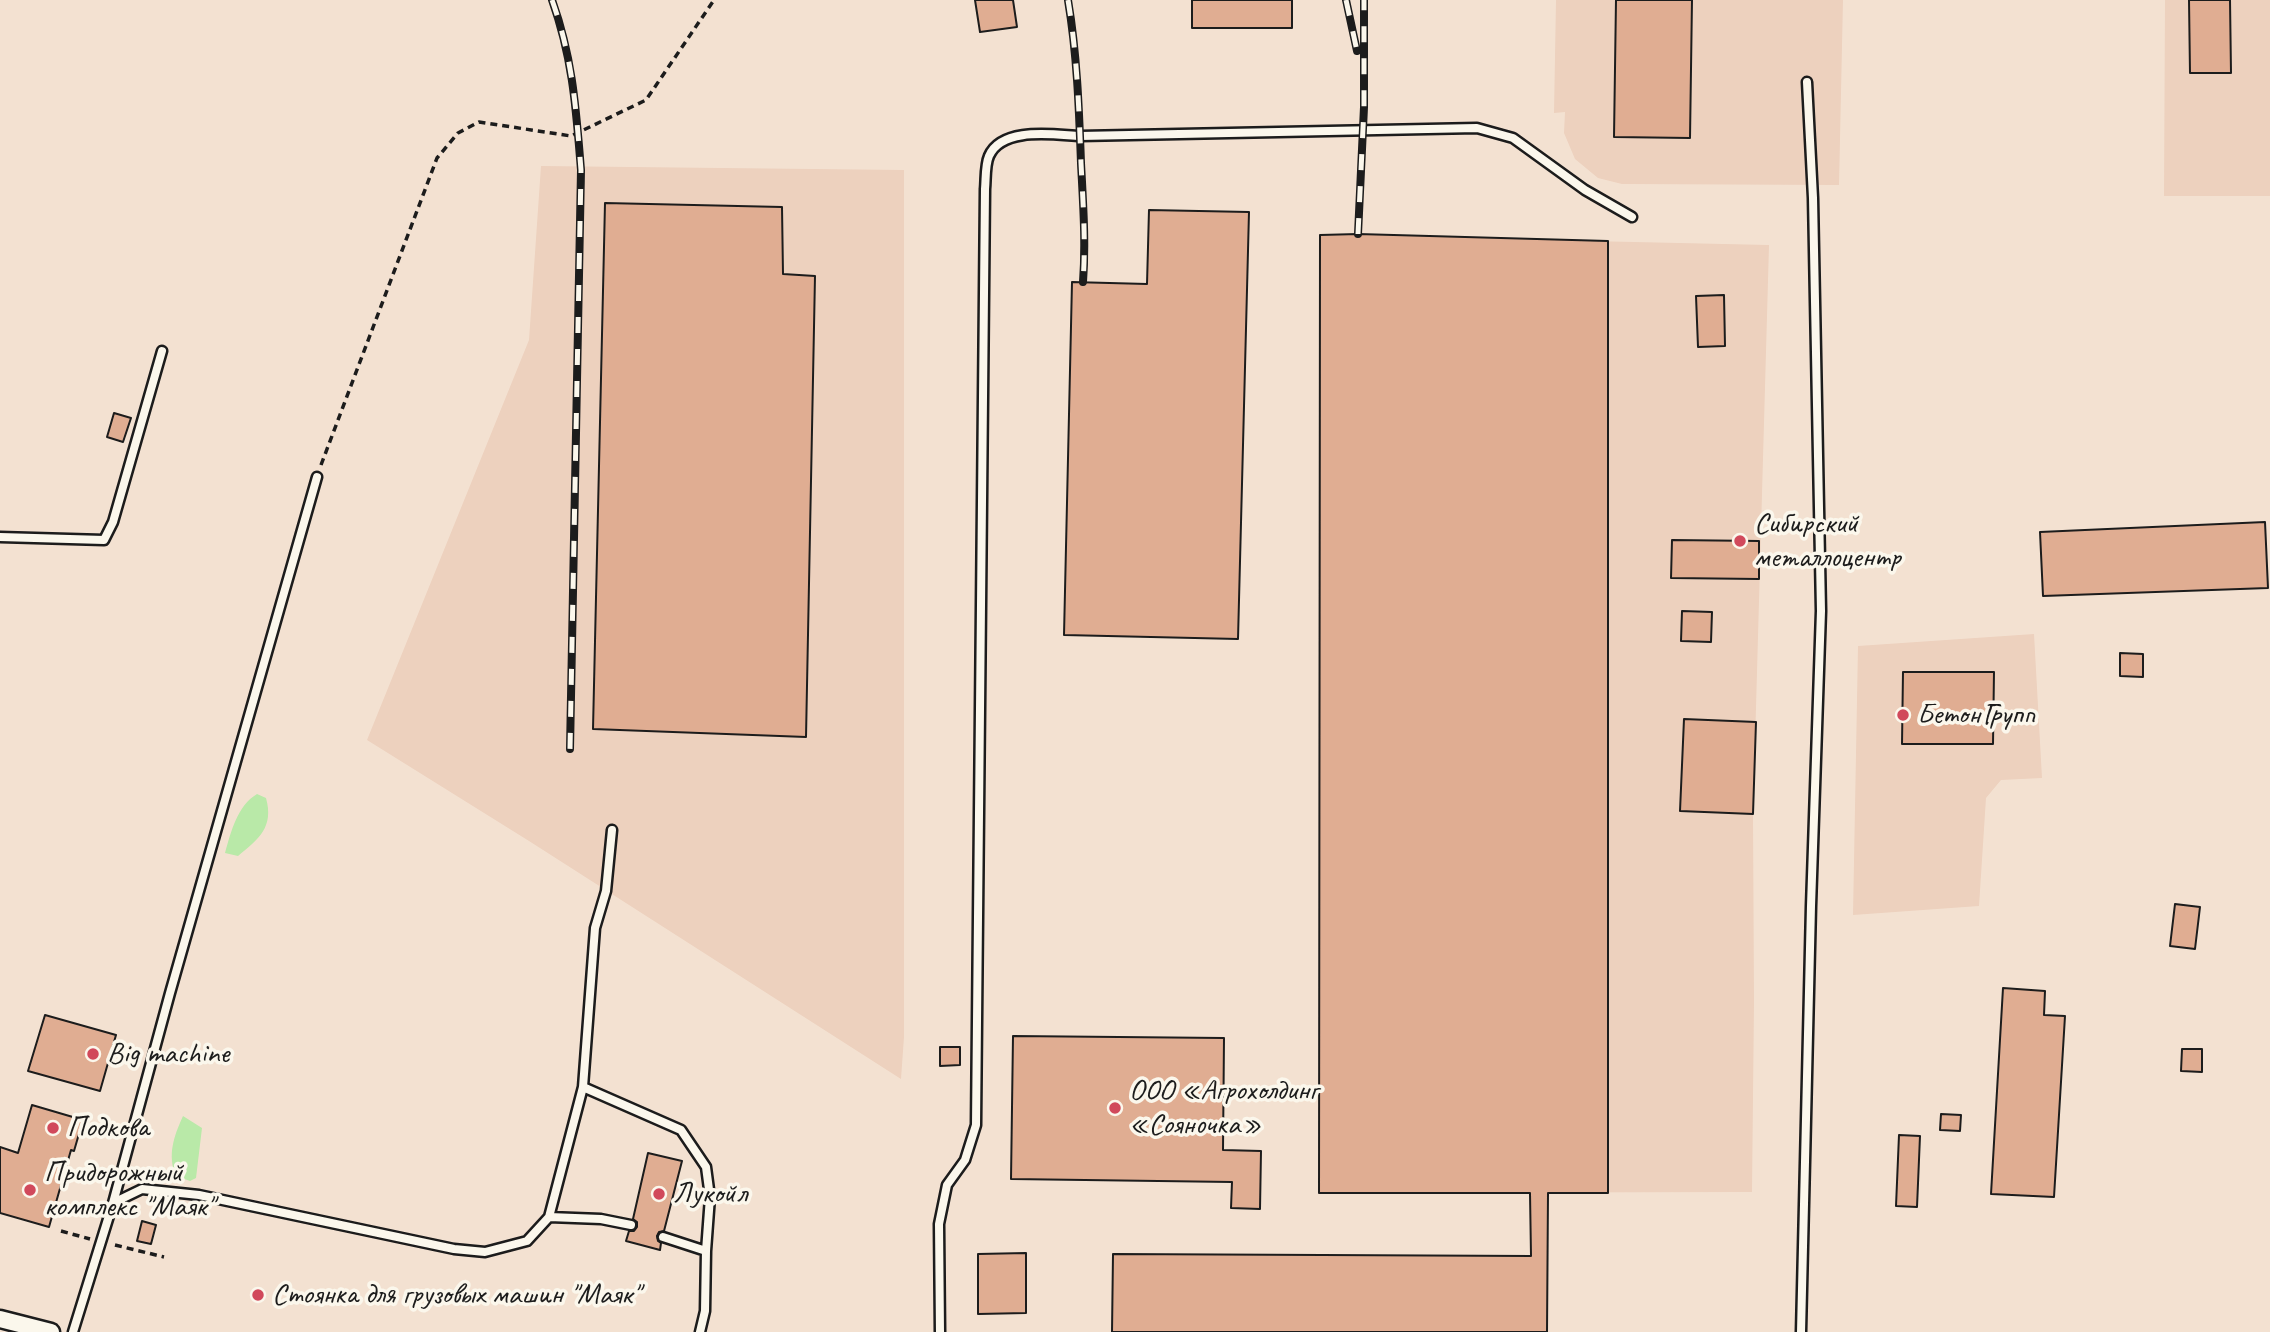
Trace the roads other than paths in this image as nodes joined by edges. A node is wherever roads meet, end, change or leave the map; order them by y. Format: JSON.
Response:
{"nodes":[{"id":1,"x":1807,"y":82,"type":"dead end"},
{"id":2,"x":1632,"y":218,"type":"dead end"},
{"id":3,"x":162,"y":351,"type":"dead end"},
{"id":4,"x":317,"y":477,"type":"road end"},
{"id":5,"x":0,"y":537,"type":"edge"},
{"id":6,"x":612,"y":830,"type":"dead end"},
{"id":7,"x":583,"y":1087,"type":"junction"},
{"id":8,"x":113,"y":1203,"type":"junction"},
{"id":9,"x":549,"y":1217,"type":"junction"},
{"id":10,"x":631,"y":1225,"type":"dead end"},
{"id":11,"x":663,"y":1237,"type":"dead end"},
{"id":12,"x":706,"y":1251,"type":"junction"},
{"id":13,"x":0,"y":1319,"type":"edge"},
{"id":14,"x":51,"y":1332,"type":"edge"},
{"id":15,"x":73,"y":1332,"type":"edge"},
{"id":16,"x":700,"y":1332,"type":"edge"},
{"id":17,"x":940,"y":1332,"type":"edge"},
{"id":18,"x":1801,"y":1332,"type":"edge"}],
"edges":[{"from":1,"to":18,"type":"lane"},
{"from":2,"to":17,"type":"lane"},
{"from":3,"to":5,"type":"lane"},
{"from":4,"to":8,"type":"lane"},
{"from":6,"to":7,"type":"lane"},
{"from":7,"to":9,"type":"lane"},
{"from":7,"to":12,"type":"lane"},
{"from":8,"to":9,"type":"lane"},
{"from":8,"to":15,"type":"lane"},
{"from":9,"to":10,"type":"lane"},
{"from":11,"to":12,"type":"lane"},
{"from":12,"to":16,"type":"lane"},
{"from":13,"to":14,"type":"street"}]}
